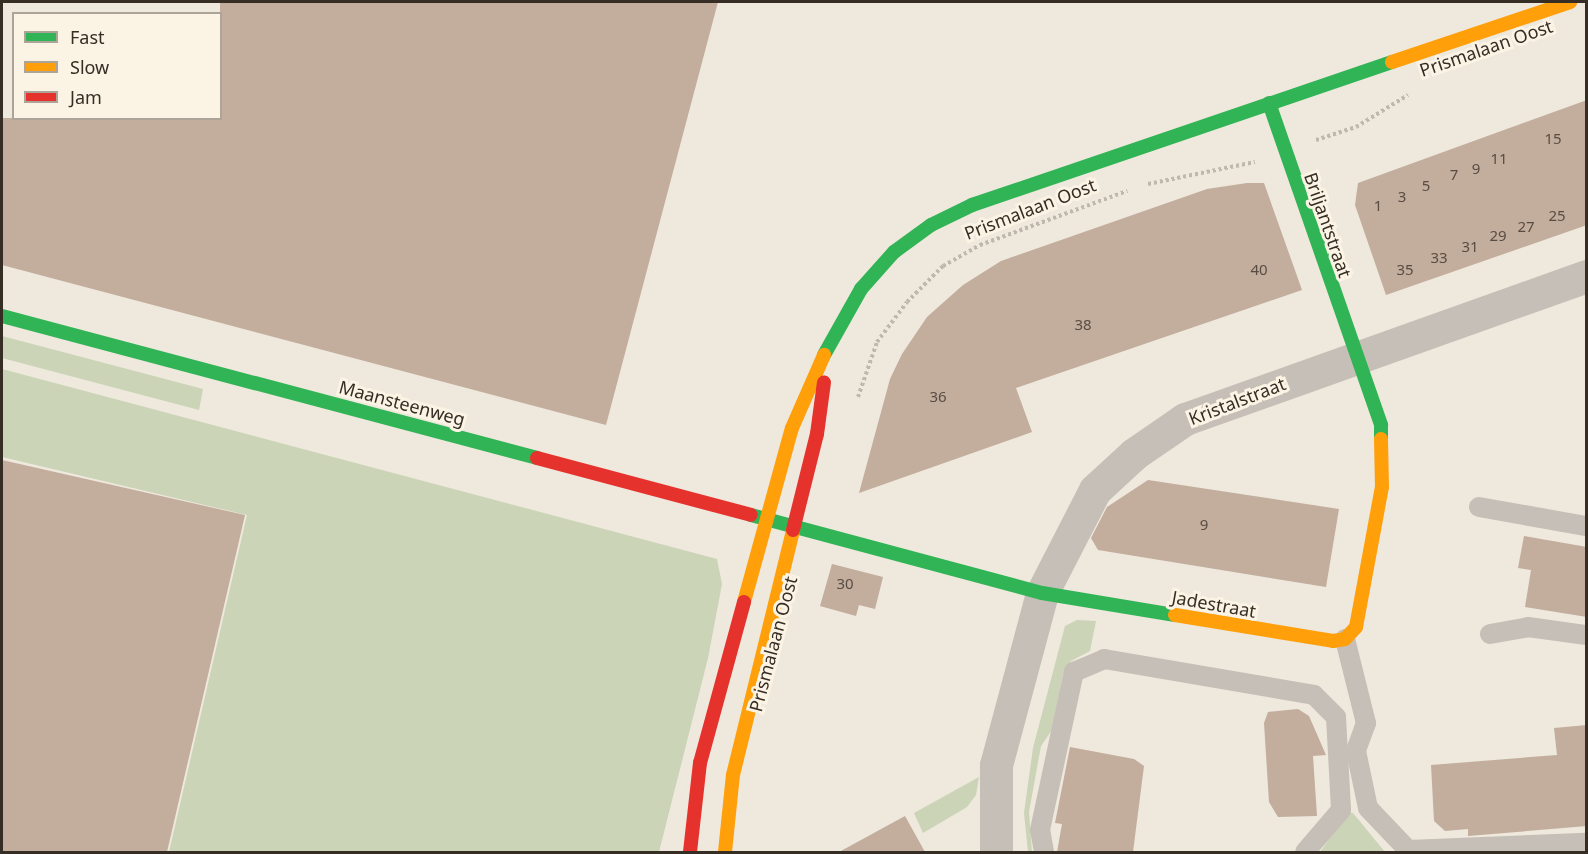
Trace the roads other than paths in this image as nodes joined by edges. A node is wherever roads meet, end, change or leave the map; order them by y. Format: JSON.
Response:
{"nodes":[{"id":1,"x":1570,"y":2,"type":"edge"},
{"id":2,"x":1269,"y":103,"type":"junction"},
{"id":3,"x":1587,"y":276,"type":"edge"},
{"id":4,"x":2,"y":316,"type":"edge"},
{"id":5,"x":830,"y":343,"type":"junction"},
{"id":6,"x":1354,"y":357,"type":"junction"},
{"id":7,"x":1479,"y":507,"type":"dead end"},
{"id":8,"x":765,"y":517,"type":"junction"},
{"id":9,"x":794,"y":524,"type":"junction"},
{"id":10,"x":1587,"y":526,"type":"edge"},
{"id":11,"x":1042,"y":592,"type":"junction"},
{"id":12,"x":1490,"y":634,"type":"dead end"},
{"id":13,"x":1587,"y":635,"type":"edge"},
{"id":14,"x":1345,"y":639,"type":"junction"},
{"id":15,"x":1587,"y":843,"type":"edge"},
{"id":16,"x":690,"y":852,"type":"edge"},
{"id":17,"x":725,"y":852,"type":"edge"},
{"id":18,"x":996,"y":852,"type":"edge"},
{"id":19,"x":1044,"y":852,"type":"edge"},
{"id":20,"x":1305,"y":852,"type":"edge"}],
"edges":[{"from":1,"to":2,"type":"street","name":"Prismalaan Oost"},
{"from":2,"to":5,"type":"street","name":"Prismalaan Oost"},
{"from":2,"to":6,"type":"street","name":"Briljantstraat"},
{"from":3,"to":6,"type":"street","name":"Kristalstraat"},
{"from":4,"to":8,"type":"street","name":"Maansteenweg"},
{"from":5,"to":8,"type":"street","name":"Prismalaan Oost"},
{"from":5,"to":9,"type":"street","name":"Prismalaan Oost"},
{"from":6,"to":11,"type":"street","name":"Kristalstraat"},
{"from":6,"to":14,"type":"street"},
{"from":7,"to":10,"type":"lane"},
{"from":8,"to":9,"type":"street","name":"Maansteenweg"},
{"from":8,"to":16,"type":"street","name":"Prismalaan Oost"},
{"from":9,"to":11,"type":"street","name":"Jadestraat"},
{"from":9,"to":17,"type":"street","name":"Prismalaan Oost"},
{"from":11,"to":14,"type":"street","name":"Jadestraat"},
{"from":11,"to":18,"type":"street","name":"Kristalstraat"},
{"from":12,"to":13,"type":"lane"},
{"from":14,"to":15,"type":"lane"},
{"from":19,"to":20,"type":"lane"}]}
